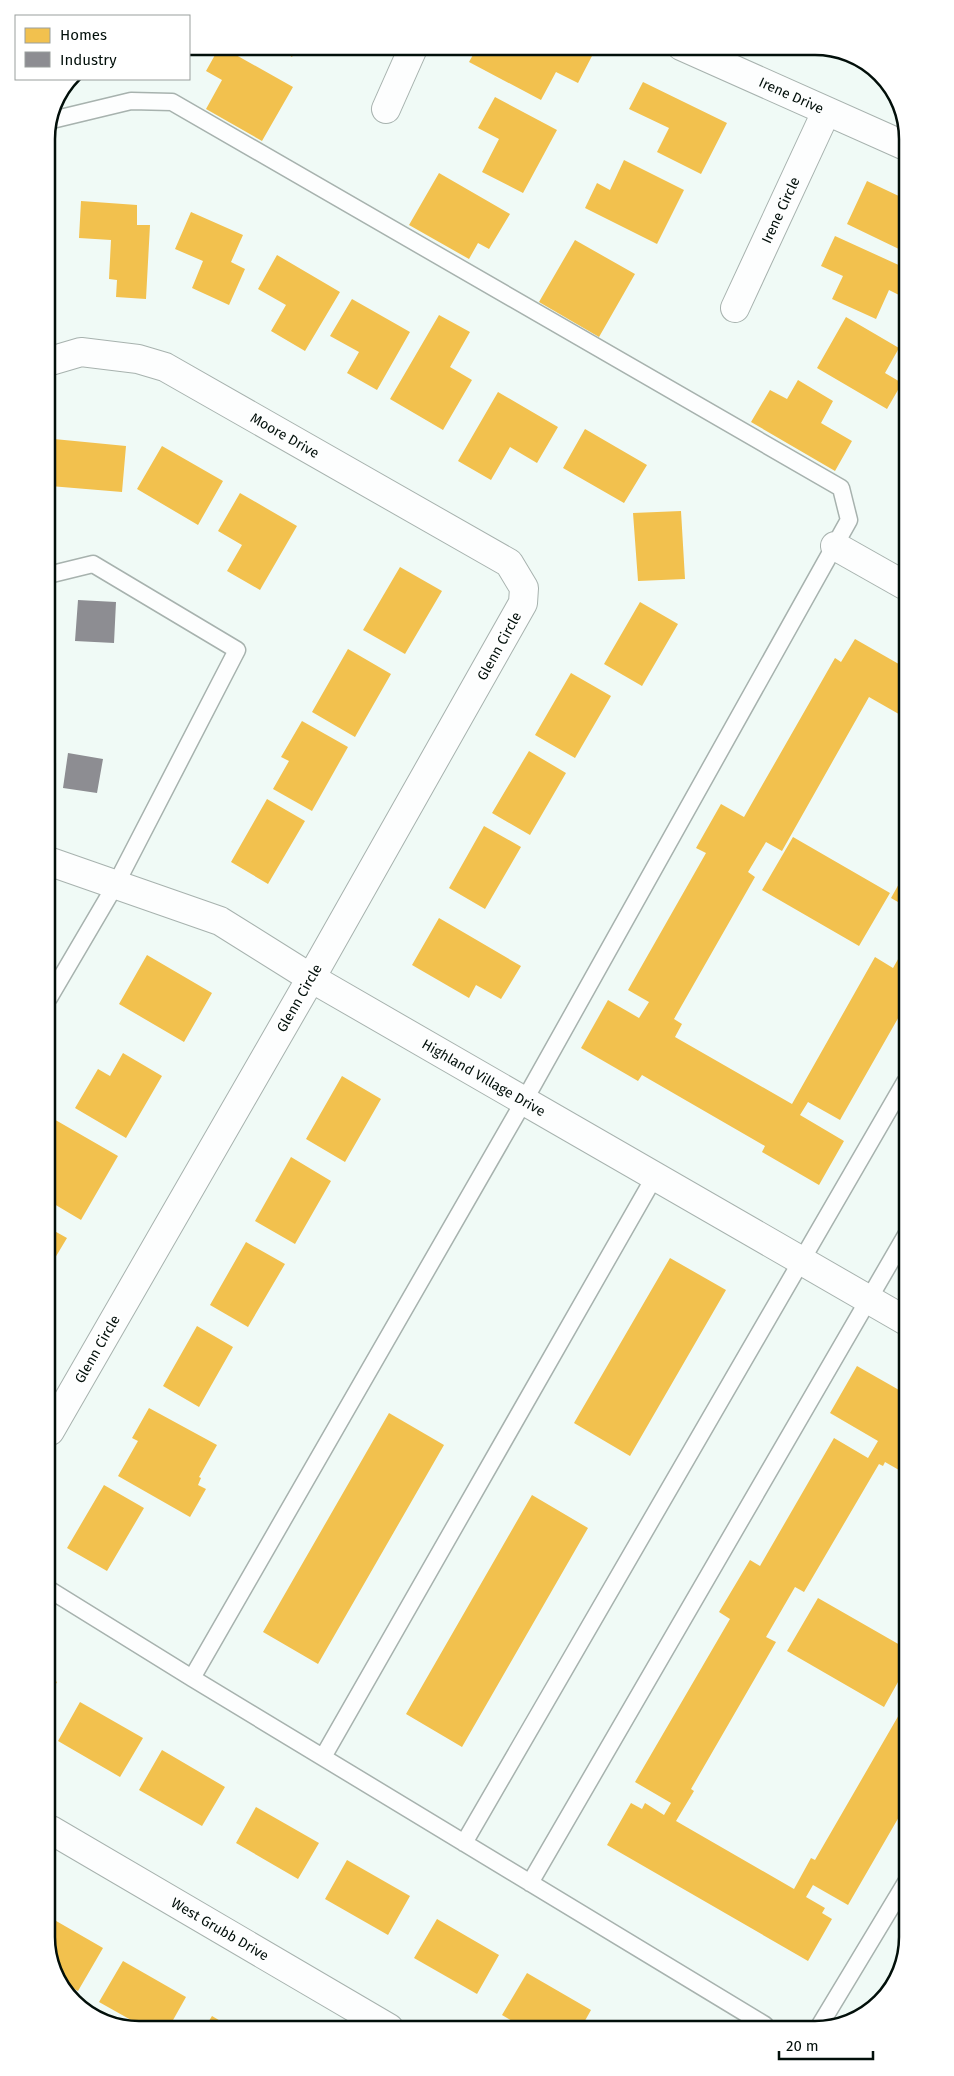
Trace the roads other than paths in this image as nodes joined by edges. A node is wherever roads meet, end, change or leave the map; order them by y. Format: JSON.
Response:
{"nodes":[{"id":1,"x":410,"y":55,"type":"edge"},
{"id":2,"x":701,"y":55,"type":"edge"},
{"id":3,"x":386,"y":109,"type":"dead end"},
{"id":4,"x":826,"y":112,"type":"junction"},
{"id":5,"x":58,"y":119,"type":"edge"},
{"id":6,"x":899,"y":143,"type":"edge"},
{"id":7,"x":734,"y":308,"type":"dead end"},
{"id":8,"x":55,"y":360,"type":"edge"},
{"id":9,"x":835,"y":546,"type":"junction"},
{"id":10,"x":509,"y":563,"type":"joint"},
{"id":11,"x":55,"y":573,"type":"edge"},
{"id":12,"x":899,"y":583,"type":"edge"},
{"id":13,"x":55,"y":863,"type":"edge"},
{"id":14,"x":116,"y":884,"type":"junction"},
{"id":15,"x":311,"y":978,"type":"junction"},
{"id":16,"x":55,"y":988,"type":"edge"},
{"id":17,"x":899,"y":1092,"type":"edge"},
{"id":18,"x":524,"y":1101,"type":"junction"},
{"id":19,"x":654,"y":1176,"type":"junction"},
{"id":20,"x":899,"y":1247,"type":"edge"},
{"id":21,"x":801,"y":1260,"type":"junction"},
{"id":22,"x":868,"y":1299,"type":"junction"},
{"id":23,"x":899,"y":1317,"type":"edge"},
{"id":24,"x":55,"y":1422,"type":"edge"},
{"id":25,"x":55,"y":1593,"type":"edge"},
{"id":26,"x":192,"y":1678,"type":"junction"},
{"id":27,"x":323,"y":1757,"type":"junction"},
{"id":28,"x":55,"y":1832,"type":"edge"},
{"id":29,"x":464,"y":1843,"type":"junction"},
{"id":30,"x":530,"y":1883,"type":"junction"},
{"id":31,"x":899,"y":1894,"type":"edge"},
{"id":32,"x":823,"y":2020,"type":"edge"},
{"id":33,"x":377,"y":2021,"type":"edge"},
{"id":34,"x":758,"y":2021,"type":"edge"}],
"edges":[{"from":1,"to":3,"type":"street"},
{"from":2,"to":4,"type":"street","name":"Irene Drive"},
{"from":4,"to":6,"type":"street","name":"Irene Drive"},
{"from":4,"to":7,"type":"street","name":"Irene Circle"},
{"from":5,"to":9,"type":"lane"},
{"from":8,"to":10,"type":"street","name":"Moore Drive"},
{"from":9,"to":12,"type":"street"},
{"from":9,"to":18,"type":"lane"},
{"from":10,"to":15,"type":"street","name":"Glenn Circle"},
{"from":11,"to":14,"type":"lane"},
{"from":13,"to":14,"type":"street","name":"Highland Village Drive"},
{"from":14,"to":15,"type":"street","name":"Highland Village Drive"},
{"from":14,"to":16,"type":"lane"},
{"from":15,"to":18,"type":"street","name":"Highland Village Drive"},
{"from":15,"to":24,"type":"street","name":"Glenn Circle"},
{"from":17,"to":21,"type":"lane"},
{"from":18,"to":19,"type":"street","name":"Highland Village Drive"},
{"from":18,"to":26,"type":"lane"},
{"from":19,"to":21,"type":"street","name":"Highland Village Drive"},
{"from":19,"to":27,"type":"lane"},
{"from":20,"to":22,"type":"lane"},
{"from":21,"to":22,"type":"street","name":"Highland Village Drive"},
{"from":21,"to":29,"type":"lane"},
{"from":22,"to":23,"type":"street","name":"Highland Village Drive"},
{"from":22,"to":30,"type":"lane"},
{"from":25,"to":26,"type":"lane"},
{"from":26,"to":27,"type":"lane"},
{"from":27,"to":29,"type":"lane"},
{"from":28,"to":33,"type":"street","name":"West Grubb Drive"},
{"from":29,"to":30,"type":"lane"},
{"from":30,"to":34,"type":"lane"},
{"from":31,"to":32,"type":"lane"}]}
